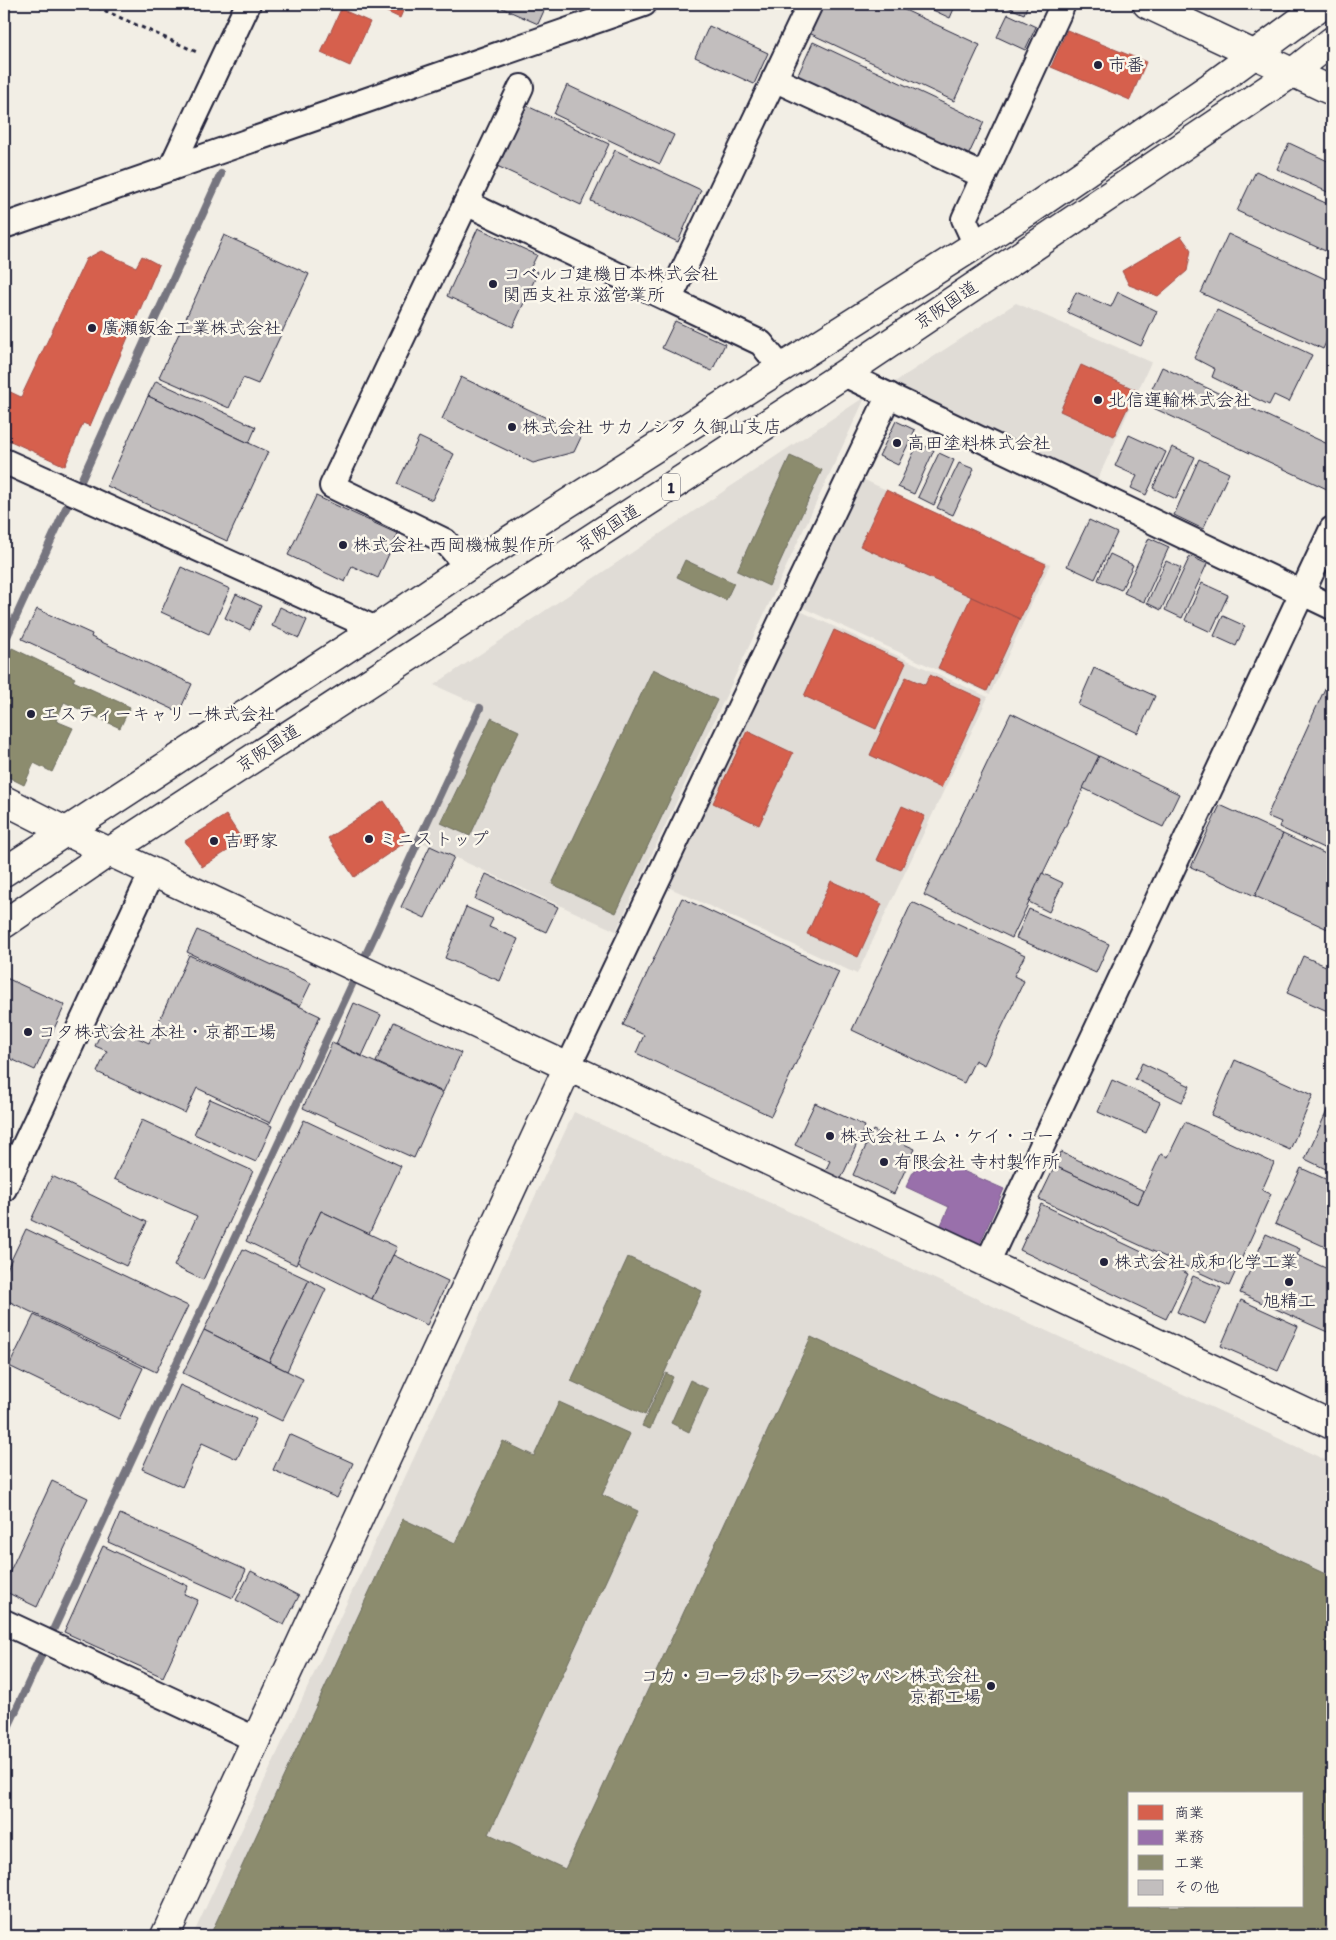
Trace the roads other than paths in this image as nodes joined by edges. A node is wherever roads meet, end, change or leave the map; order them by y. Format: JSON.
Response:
{"nodes":[{"id":1,"x":248,"y":4,"type":"edge"},
{"id":2,"x":644,"y":4,"type":"edge"},
{"id":3,"x":810,"y":4,"type":"edge"},
{"id":4,"x":1064,"y":4,"type":"edge"},
{"id":5,"x":1147,"y":4,"type":"edge"},
{"id":6,"x":1323,"y":4,"type":"edge"},
{"id":7,"x":1332,"y":41,"type":"edge"},
{"id":8,"x":1254,"y":55,"type":"junction"},
{"id":9,"x":1292,"y":73,"type":"junction"},
{"id":10,"x":774,"y":79,"type":"junction"},
{"id":11,"x":521,"y":87,"type":"dead end"},
{"id":12,"x":1332,"y":91,"type":"edge"},
{"id":13,"x":171,"y":168,"type":"junction"},
{"id":14,"x":984,"y":176,"type":"junction"},
{"id":15,"x":466,"y":203,"type":"junction"},
{"id":16,"x":4,"y":226,"type":"edge"},
{"id":17,"x":976,"y":245,"type":"junction"},
{"id":18,"x":670,"y":298,"type":"junction"},
{"id":19,"x":782,"y":369,"type":"junction"},
{"id":20,"x":844,"y":374,"type":"junction"},
{"id":21,"x":889,"y":395,"type":"junction"},
{"id":22,"x":4,"y":461,"type":"edge"},
{"id":23,"x":1332,"y":529,"type":"edge"},
{"id":24,"x":467,"y":567,"type":"junction"},
{"id":25,"x":1302,"y":593,"type":"junction"},
{"id":26,"x":1332,"y":607,"type":"edge"},
{"id":27,"x":376,"y":629,"type":"junction"},
{"id":28,"x":4,"y":800,"type":"edge"},
{"id":29,"x":65,"y":831,"type":"junction"},
{"id":30,"x":109,"y":852,"type":"junction"},
{"id":31,"x":4,"y":872,"type":"edge"},
{"id":32,"x":152,"y":872,"type":"junction"},
{"id":33,"x":4,"y":924,"type":"edge"},
{"id":34,"x":568,"y":1067,"type":"junction"},
{"id":35,"x":4,"y":1189,"type":"edge"},
{"id":36,"x":987,"y":1263,"type":"junction"},
{"id":37,"x":1332,"y":1425,"type":"edge"},
{"id":38,"x":4,"y":1622,"type":"edge"},
{"id":39,"x":256,"y":1740,"type":"junction"},
{"id":40,"x":165,"y":1936,"type":"edge"}],
"edges":[{"from":1,"to":13,"type":"street"},
{"from":2,"to":13,"type":"street"},
{"from":3,"to":10,"type":"street"},
{"from":4,"to":14,"type":"street"},
{"from":5,"to":8,"type":"main road"},
{"from":6,"to":8,"type":"main road","name":"京阪国道","number":"1"},
{"from":7,"to":9,"type":"main road","name":"京阪国道","number":"1"},
{"from":8,"to":9,"type":"main road"},
{"from":8,"to":17,"type":"main road","name":"京阪国道","number":"1"},
{"from":9,"to":12,"type":"main road"},
{"from":9,"to":20,"type":"main road","name":"京阪国道","number":"1"},
{"from":10,"to":14,"type":"street"},
{"from":10,"to":18,"type":"street"},
{"from":11,"to":15,"type":"street"},
{"from":13,"to":16,"type":"street"},
{"from":14,"to":17,"type":"street"},
{"from":15,"to":18,"type":"street"},
{"from":15,"to":24,"type":"street"},
{"from":17,"to":19,"type":"main road","name":"京阪国道","number":"1"},
{"from":18,"to":19,"type":"street"},
{"from":19,"to":24,"type":"main road","name":"京阪国道","number":"1"},
{"from":20,"to":21,"type":"street"},
{"from":20,"to":30,"type":"main road","name":"京阪国道","number":"1"},
{"from":21,"to":25,"type":"street"},
{"from":21,"to":34,"type":"street"},
{"from":22,"to":27,"type":"street"},
{"from":23,"to":25,"type":"street"},
{"from":24,"to":27,"type":"main road","name":"京阪国道","number":"1"},
{"from":25,"to":26,"type":"street"},
{"from":25,"to":36,"type":"street"},
{"from":27,"to":29,"type":"main road","name":"京阪国道","number":"1"},
{"from":28,"to":29,"type":"main road"},
{"from":29,"to":30,"type":"main road"},
{"from":29,"to":31,"type":"main road","name":"京阪国道","number":"1"},
{"from":30,"to":32,"type":"main road"},
{"from":30,"to":33,"type":"main road","name":"京阪国道","number":"1"},
{"from":32,"to":34,"type":"main road"},
{"from":32,"to":35,"type":"street"},
{"from":34,"to":36,"type":"main road"},
{"from":34,"to":39,"type":"main road"},
{"from":36,"to":37,"type":"main road"},
{"from":38,"to":39,"type":"street"},
{"from":39,"to":40,"type":"main road"}]}
